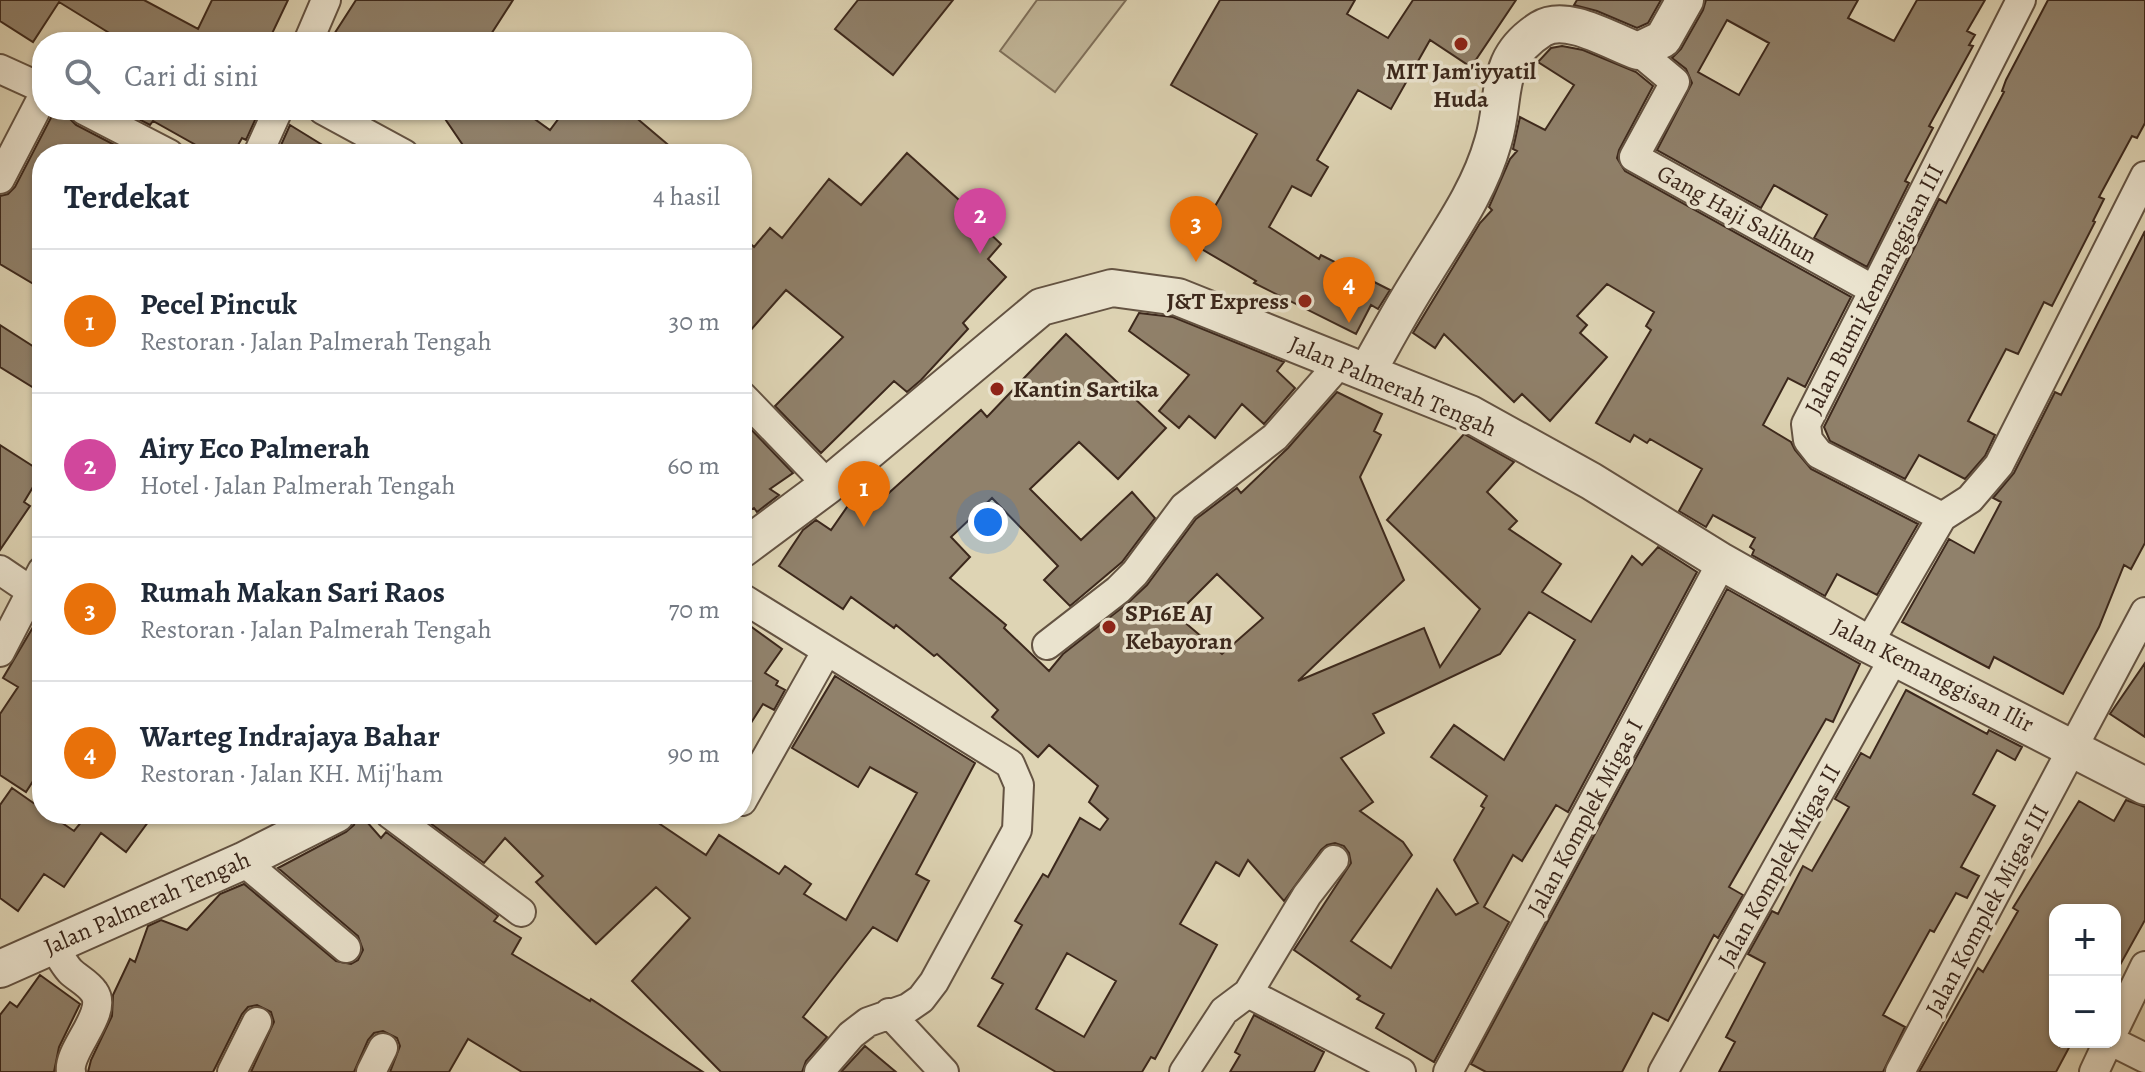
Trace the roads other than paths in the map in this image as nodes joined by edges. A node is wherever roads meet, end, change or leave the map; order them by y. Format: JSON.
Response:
{"nodes":[{"id":1,"x":326,"y":0,"type":"edge"},
{"id":2,"x":1685,"y":0,"type":"edge"},
{"id":3,"x":2021,"y":0,"type":"edge"},
{"id":4,"x":312,"y":32,"type":"edge"},
{"id":5,"x":1638,"y":51,"type":"junction"},
{"id":6,"x":0,"y":69,"type":"edge"},
{"id":7,"x":32,"y":83,"type":"edge"},
{"id":8,"x":32,"y":117,"type":"edge"},
{"id":9,"x":103,"y":120,"type":"edge"},
{"id":10,"x":273,"y":120,"type":"edge"},
{"id":11,"x":341,"y":120,"type":"edge"},
{"id":12,"x":150,"y":144,"type":"edge"},
{"id":13,"x":263,"y":144,"type":"edge"},
{"id":14,"x":386,"y":144,"type":"edge"},
{"id":15,"x":2145,"y":176,"type":"edge"},
{"id":16,"x":0,"y":179,"type":"edge"},
{"id":17,"x":1874,"y":290,"type":"junction"},
{"id":18,"x":1354,"y":368,"type":"junction"},
{"id":19,"x":752,"y":406,"type":"edge"},
{"id":20,"x":828,"y":485,"type":"junction"},
{"id":21,"x":1942,"y":517,"type":"junction"},
{"id":22,"x":752,"y":542,"type":"edge"},
{"id":23,"x":1722,"y":562,"type":"junction"},
{"id":24,"x":0,"y":570,"type":"edge"},
{"id":25,"x":32,"y":580,"type":"edge"},
{"id":26,"x":32,"y":589,"type":"edge"},
{"id":27,"x":752,"y":604,"type":"edge"},
{"id":28,"x":2145,"y":612,"type":"edge"},
{"id":29,"x":1047,"y":645,"type":"dead end"},
{"id":30,"x":1881,"y":651,"type":"junction"},
{"id":31,"x":0,"y":652,"type":"edge"},
{"id":32,"x":826,"y":652,"type":"junction"},
{"id":33,"x":2074,"y":748,"type":"junction"},
{"id":34,"x":752,"y":783,"type":"edge"},
{"id":35,"x":2145,"y":786,"type":"edge"},
{"id":36,"x":316,"y":824,"type":"edge"},
{"id":37,"x":403,"y":824,"type":"edge"},
{"id":38,"x":1334,"y":860,"type":"dead end"},
{"id":39,"x":243,"y":861,"type":"junction"},
{"id":40,"x":521,"y":912,"type":"dead end"},
{"id":41,"x":53,"y":945,"type":"junction"},
{"id":42,"x":346,"y":948,"type":"dead end"},
{"id":43,"x":5,"y":962,"type":"edge"},
{"id":44,"x":2145,"y":966,"type":"edge"},
{"id":45,"x":1238,"y":1000,"type":"junction"},
{"id":46,"x":889,"y":1013,"type":"junction"},
{"id":47,"x":2121,"y":1016,"type":"edge"},
{"id":48,"x":257,"y":1022,"type":"dead end"},
{"id":49,"x":2121,"y":1047,"type":"edge"},
{"id":50,"x":2108,"y":1048,"type":"edge"},
{"id":51,"x":2145,"y":1058,"type":"edge"},
{"id":52,"x":71,"y":1072,"type":"edge"},
{"id":53,"x":232,"y":1072,"type":"edge"},
{"id":54,"x":819,"y":1072,"type":"edge"},
{"id":55,"x":944,"y":1072,"type":"edge"},
{"id":56,"x":1184,"y":1072,"type":"edge"},
{"id":57,"x":1401,"y":1072,"type":"edge"},
{"id":58,"x":1448,"y":1072,"type":"edge"},
{"id":59,"x":1663,"y":1072,"type":"edge"},
{"id":60,"x":1900,"y":1072,"type":"edge"},
{"id":61,"x":2094,"y":1072,"type":"edge"}],
"edges":[{"from":1,"to":4,"type":"street"},
{"from":2,"to":5,"type":"street"},
{"from":3,"to":17,"type":"street","name":"Jalan Bumi Kemanggisan III"},
{"from":5,"to":17,"type":"street","name":"Gang Haji Salihun"},
{"from":5,"to":18,"type":"street"},
{"from":6,"to":7,"type":"street"},
{"from":8,"to":16,"type":"street"},
{"from":9,"to":12,"type":"street"},
{"from":10,"to":13,"type":"street"},
{"from":11,"to":14,"type":"street"},
{"from":15,"to":21,"type":"street"},
{"from":17,"to":21,"type":"street","name":"Jalan Bumi Kemanggisan III"},
{"from":18,"to":20,"type":"street","name":"Jalan Palmerah Tengah"},
{"from":18,"to":23,"type":"street","name":"Jalan Palmerah Tengah"},
{"from":18,"to":29,"type":"street"},
{"from":19,"to":20,"type":"street"},
{"from":20,"to":22,"type":"street","name":"Jalan Palmerah Tengah"},
{"from":21,"to":30,"type":"street","name":"Jalan Komplek Migas II"},
{"from":23,"to":30,"type":"street","name":"Jalan Kemanggisan Ilir"},
{"from":23,"to":58,"type":"street","name":"Jalan Komplek Migas I"},
{"from":24,"to":25,"type":"street"},
{"from":26,"to":31,"type":"street"},
{"from":27,"to":32,"type":"street"},
{"from":28,"to":33,"type":"street","name":"Jalan Komplek Migas III"},
{"from":30,"to":33,"type":"street","name":"Jalan Kemanggisan Ilir"},
{"from":30,"to":59,"type":"street","name":"Jalan Komplek Migas II"},
{"from":32,"to":34,"type":"street"},
{"from":32,"to":46,"type":"street"},
{"from":33,"to":35,"type":"street","name":"Jalan Kemanggisan Ilir"},
{"from":33,"to":60,"type":"street","name":"Jalan Komplek Migas III"},
{"from":36,"to":39,"type":"street","name":"Jalan Palmerah Tengah"},
{"from":37,"to":40,"type":"street"},
{"from":38,"to":45,"type":"street"},
{"from":39,"to":41,"type":"street","name":"Jalan Palmerah Tengah"},
{"from":39,"to":42,"type":"street"},
{"from":41,"to":43,"type":"street","name":"Jalan Palmerah Tengah"},
{"from":41,"to":52,"type":"street"},
{"from":44,"to":47,"type":"street"},
{"from":45,"to":56,"type":"street"},
{"from":45,"to":57,"type":"street"},
{"from":46,"to":54,"type":"street"},
{"from":46,"to":55,"type":"street"},
{"from":48,"to":53,"type":"street"},
{"from":49,"to":51,"type":"street"},
{"from":50,"to":61,"type":"street"}]}
